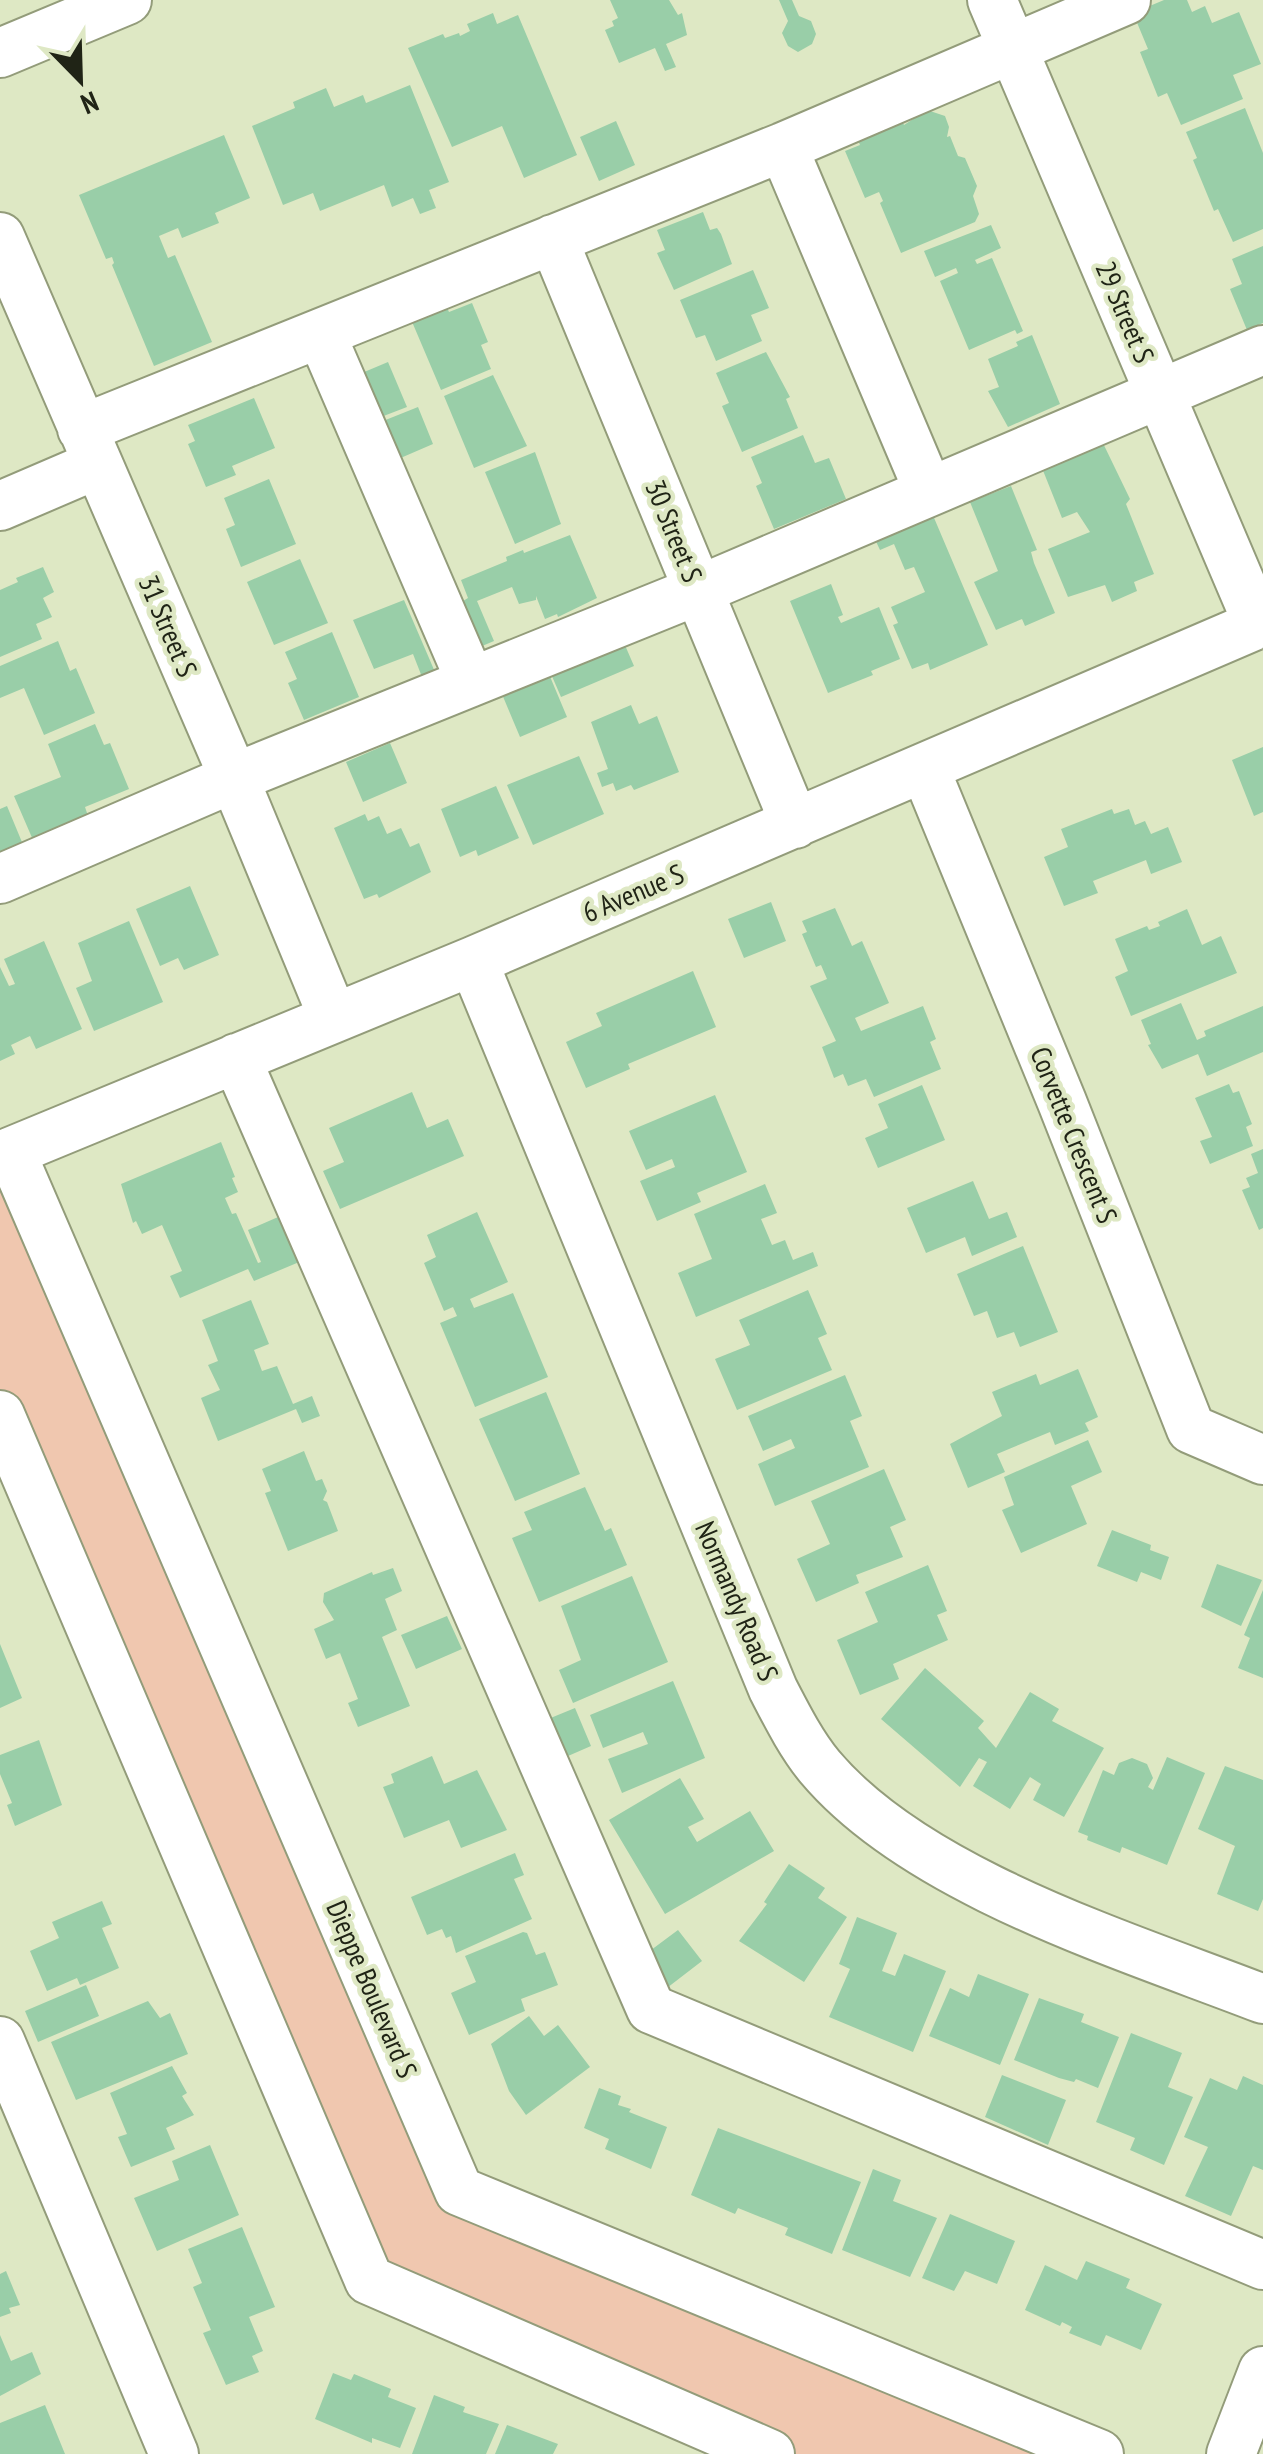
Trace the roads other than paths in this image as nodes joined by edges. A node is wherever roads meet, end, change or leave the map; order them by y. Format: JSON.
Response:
{"nodes":[{"id":1,"x":127,"y":0,"type":"edge"},
{"id":2,"x":992,"y":0,"type":"edge"},
{"id":3,"x":1126,"y":0,"type":"edge"},
{"id":4,"x":1012,"y":47,"type":"junction"},
{"id":5,"x":0,"y":54,"type":"edge"},
{"id":6,"x":782,"y":146,"type":"junction"},
{"id":7,"x":0,"y":237,"type":"edge"},
{"id":8,"x":553,"y":239,"type":"junction"},
{"id":9,"x":321,"y":334,"type":"junction"},
{"id":10,"x":1263,"y":350,"type":"edge"},
{"id":11,"x":1159,"y":394,"type":"junction"},
{"id":12,"x":90,"y":447,"type":"junction"},
{"id":13,"x":929,"y":492,"type":"junction"},
{"id":14,"x":0,"y":506,"type":"edge"},
{"id":15,"x":698,"y":590,"type":"junction"},
{"id":16,"x":1260,"y":623,"type":"edge"},
{"id":17,"x":471,"y":682,"type":"junction"},
{"id":18,"x":925,"y":770,"type":"junction"},
{"id":19,"x":234,"y":778,"type":"junction"},
{"id":20,"x":794,"y":824,"type":"junction"},
{"id":21,"x":0,"y":879,"type":"edge"},
{"id":22,"x":473,"y":961,"type":"junction"},
{"id":23,"x":333,"y":1016,"type":"junction"},
{"id":24,"x":236,"y":1058,"type":"junction"},
{"id":25,"x":6,"y":1154,"type":"edge"},
{"id":26,"x":0,"y":1415,"type":"edge"},
{"id":27,"x":1263,"y":1460,"type":"edge"},
{"id":28,"x":1263,"y":1999,"type":"edge"},
{"id":29,"x":0,"y":2041,"type":"edge"},
{"id":30,"x":1263,"y":2266,"type":"edge"},
{"id":31,"x":1263,"y":2371,"type":"edge"},
{"id":32,"x":174,"y":2454,"type":"edge"},
{"id":33,"x":770,"y":2454,"type":"edge"},
{"id":34,"x":1099,"y":2454,"type":"edge"},
{"id":35,"x":1231,"y":2454,"type":"edge"}],
"edges":[{"from":1,"to":5,"type":"street"},
{"from":2,"to":4,"type":"street","name":"29 Street S"},
{"from":3,"to":4,"type":"street"},
{"from":4,"to":6,"type":"street"},
{"from":4,"to":11,"type":"street","name":"29 Street S"},
{"from":6,"to":8,"type":"street"},
{"from":6,"to":13,"type":"street"},
{"from":7,"to":12,"type":"street","name":"31 Street S"},
{"from":8,"to":9,"type":"street"},
{"from":8,"to":15,"type":"street","name":"30 Street S"},
{"from":9,"to":12,"type":"street"},
{"from":9,"to":17,"type":"street"},
{"from":10,"to":11,"type":"street"},
{"from":11,"to":13,"type":"street"},
{"from":11,"to":16,"type":"street","name":"29 Street S"},
{"from":12,"to":14,"type":"street"},
{"from":12,"to":19,"type":"street","name":"31 Street S"},
{"from":13,"to":15,"type":"street"},
{"from":15,"to":17,"type":"street"},
{"from":15,"to":20,"type":"street","name":"30 Street S"},
{"from":16,"to":18,"type":"street","name":"6 Avenue S"},
{"from":17,"to":19,"type":"street"},
{"from":18,"to":20,"type":"street","name":"6 Avenue S"},
{"from":18,"to":27,"type":"street","name":"Corvette Crescent S"},
{"from":19,"to":21,"type":"street"},
{"from":19,"to":23,"type":"street","name":"31 Street S"},
{"from":20,"to":22,"type":"street","name":"6 Avenue S"},
{"from":22,"to":23,"type":"street","name":"6 Avenue S"},
{"from":22,"to":28,"type":"street","name":"Normandy Road S"},
{"from":23,"to":24,"type":"street","name":"6 Avenue S"},
{"from":24,"to":25,"type":"street","name":"6 Avenue S"},
{"from":24,"to":30,"type":"street"},
{"from":25,"to":34,"type":"street","name":"Dieppe Boulevard S"},
{"from":26,"to":33,"type":"street"},
{"from":29,"to":32,"type":"street"},
{"from":31,"to":35,"type":"street"}]}
